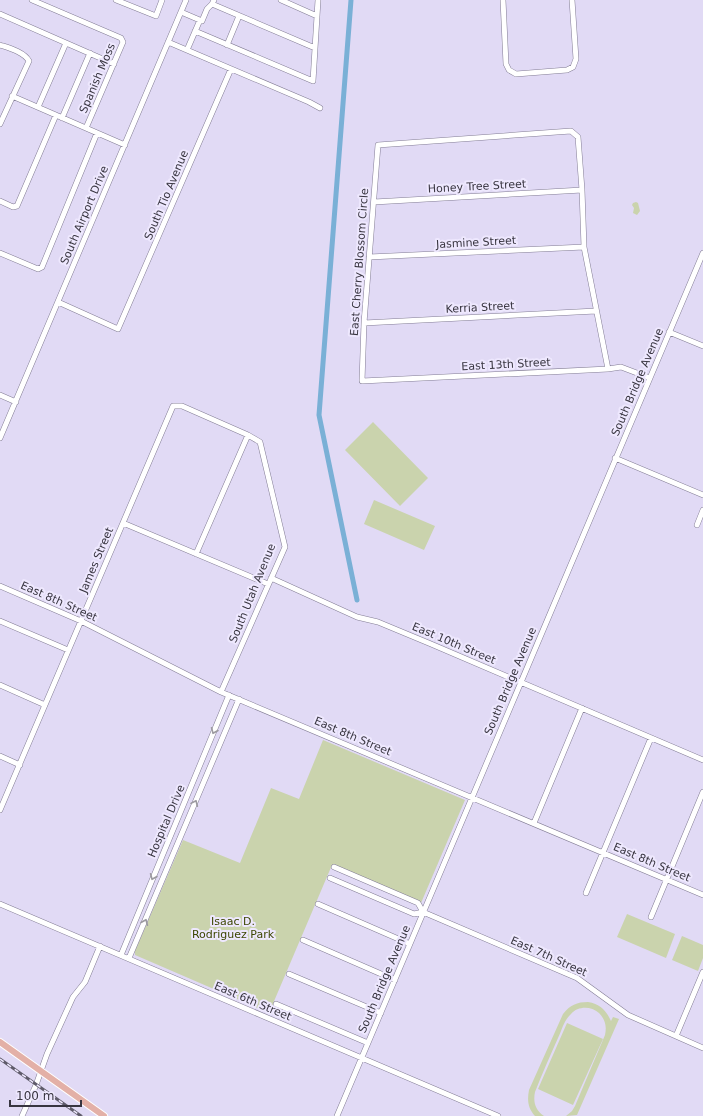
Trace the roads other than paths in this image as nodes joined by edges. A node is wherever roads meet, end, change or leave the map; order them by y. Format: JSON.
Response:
{"nodes":[{"id":1,"x":32,"y":0,"type":"edge"},
{"id":2,"x":116,"y":0,"type":"edge"},
{"id":3,"x":162,"y":0,"type":"edge"},
{"id":4,"x":186,"y":0,"type":"edge"},
{"id":5,"x":281,"y":0,"type":"edge"},
{"id":6,"x":318,"y":0,"type":"edge"},
{"id":7,"x":503,"y":0,"type":"edge"},
{"id":8,"x":572,"y":0,"type":"edge"},
{"id":9,"x":213,"y":2,"type":"edge"},
{"id":10,"x":181,"y":12,"type":"junction"},
{"id":11,"x":0,"y":14,"type":"edge"},
{"id":12,"x":239,"y":16,"type":"junction"},
{"id":13,"x":317,"y":16,"type":"junction"},
{"id":14,"x":200,"y":20,"type":"junction"},
{"id":15,"x":195,"y":31,"type":"junction"},
{"id":16,"x":168,"y":42,"type":"junction"},
{"id":17,"x":66,"y":43,"type":"junction"},
{"id":18,"x":227,"y":44,"type":"junction"},
{"id":19,"x":0,"y":45,"type":"edge"},
{"id":20,"x":315,"y":48,"type":"junction"},
{"id":21,"x":187,"y":50,"type":"junction"},
{"id":22,"x":90,"y":53,"type":"junction"},
{"id":23,"x":114,"y":64,"type":"junction"},
{"id":24,"x":231,"y":69,"type":"junction"},
{"id":25,"x":12,"y":96,"type":"junction"},
{"id":26,"x":38,"y":107,"type":"junction"},
{"id":27,"x":320,"y":108,"type":"dead end"},
{"id":28,"x":56,"y":115,"type":"junction"},
{"id":29,"x":62,"y":118,"type":"junction"},
{"id":30,"x":0,"y":124,"type":"edge"},
{"id":31,"x":86,"y":128,"type":"junction"},
{"id":32,"x":97,"y":133,"type":"junction"},
{"id":33,"x":125,"y":144,"type":"junction"},
{"id":34,"x":582,"y":190,"type":"junction"},
{"id":35,"x":0,"y":201,"type":"edge"},
{"id":36,"x":374,"y":202,"type":"junction"},
{"id":37,"x":584,"y":247,"type":"junction"},
{"id":38,"x":0,"y":253,"type":"edge"},
{"id":39,"x":703,"y":253,"type":"edge"},
{"id":40,"x":369,"y":257,"type":"junction"},
{"id":41,"x":701,"y":262,"type":"edge"},
{"id":42,"x":58,"y":302,"type":"junction"},
{"id":43,"x":596,"y":311,"type":"junction"},
{"id":44,"x":364,"y":322,"type":"junction"},
{"id":45,"x":669,"y":332,"type":"junction"},
{"id":46,"x":703,"y":346,"type":"edge"},
{"id":47,"x":608,"y":369,"type":"junction"},
{"id":48,"x":650,"y":378,"type":"junction"},
{"id":49,"x":362,"y":381,"type":"joint"},
{"id":50,"x":0,"y":395,"type":"edge"},
{"id":51,"x":16,"y":402,"type":"junction"},
{"id":52,"x":248,"y":435,"type":"junction"},
{"id":53,"x":0,"y":438,"type":"edge"},
{"id":54,"x":616,"y":458,"type":"junction"},
{"id":55,"x":703,"y":495,"type":"edge"},
{"id":56,"x":703,"y":510,"type":"edge"},
{"id":57,"x":123,"y":523,"type":"junction"},
{"id":58,"x":696,"y":525,"type":"dead end"},
{"id":59,"x":196,"y":554,"type":"junction"},
{"id":60,"x":271,"y":578,"type":"junction"},
{"id":61,"x":268,"y":584,"type":"junction"},
{"id":62,"x":0,"y":586,"type":"edge"},
{"id":63,"x":0,"y":621,"type":"edge"},
{"id":64,"x":81,"y":621,"type":"junction"},
{"id":65,"x":68,"y":650,"type":"junction"},
{"id":66,"x":520,"y":682,"type":"junction"},
{"id":67,"x":0,"y":685,"type":"edge"},
{"id":68,"x":221,"y":692,"type":"junction"},
{"id":69,"x":230,"y":695,"type":"junction"},
{"id":70,"x":239,"y":700,"type":"junction"},
{"id":71,"x":45,"y":705,"type":"junction"},
{"id":72,"x":582,"y":708,"type":"junction"},
{"id":73,"x":651,"y":738,"type":"junction"},
{"id":74,"x":0,"y":756,"type":"edge"},
{"id":75,"x":703,"y":760,"type":"edge"},
{"id":76,"x":20,"y":764,"type":"junction"},
{"id":77,"x":703,"y":792,"type":"edge"},
{"id":78,"x":472,"y":797,"type":"junction"},
{"id":79,"x":0,"y":810,"type":"edge"},
{"id":80,"x":534,"y":823,"type":"junction"},
{"id":81,"x":603,"y":852,"type":"junction"},
{"id":82,"x":334,"y":867,"type":"dead end"},
{"id":83,"x":330,"y":878,"type":"dead end"},
{"id":84,"x":667,"y":879,"type":"junction"},
{"id":85,"x":586,"y":893,"type":"dead end"},
{"id":86,"x":703,"y":895,"type":"edge"},
{"id":87,"x":0,"y":904,"type":"edge"},
{"id":88,"x":318,"y":904,"type":"dead end"},
{"id":89,"x":423,"y":912,"type":"junction"},
{"id":90,"x":651,"y":917,"type":"dead end"},
{"id":91,"x":303,"y":940,"type":"dead end"},
{"id":92,"x":410,"y":944,"type":"junction"},
{"id":93,"x":100,"y":946,"type":"junction"},
{"id":94,"x":121,"y":954,"type":"junction"},
{"id":95,"x":129,"y":958,"type":"junction"},
{"id":96,"x":703,"y":972,"type":"edge"},
{"id":97,"x":289,"y":974,"type":"dead end"},
{"id":98,"x":395,"y":980,"type":"junction"},
{"id":99,"x":276,"y":1004,"type":"dead end"},
{"id":100,"x":381,"y":1013,"type":"junction"},
{"id":101,"x":676,"y":1036,"type":"junction"},
{"id":102,"x":0,"y":1042,"type":"edge"},
{"id":103,"x":368,"y":1043,"type":"junction"},
{"id":104,"x":703,"y":1048,"type":"edge"},
{"id":105,"x":362,"y":1058,"type":"junction"},
{"id":106,"x":40,"y":1070,"type":"junction"},
{"id":107,"x":22,"y":1116,"type":"edge"},
{"id":108,"x":104,"y":1116,"type":"edge"},
{"id":109,"x":337,"y":1116,"type":"edge"},
{"id":110,"x":498,"y":1116,"type":"edge"}],
"edges":[{"from":1,"to":23,"type":"street","name":"Spanish Moss"},
{"from":2,"to":3,"type":"street"},
{"from":4,"to":10,"type":"street","name":"South Airport Drive"},
{"from":5,"to":13,"type":"street"},
{"from":6,"to":13,"type":"street"},
{"from":7,"to":8,"type":"street"},
{"from":9,"to":12,"type":"street"},
{"from":9,"to":14,"type":"street"},
{"from":10,"to":14,"type":"street"},
{"from":10,"to":16,"type":"street","name":"South Airport Drive"},
{"from":11,"to":17,"type":"street"},
{"from":12,"to":18,"type":"street"},
{"from":12,"to":20,"type":"street"},
{"from":13,"to":20,"type":"street"},
{"from":14,"to":15,"type":"street"},
{"from":15,"to":18,"type":"street"},
{"from":15,"to":21,"type":"street"},
{"from":16,"to":21,"type":"street"},
{"from":16,"to":33,"type":"street","name":"South Airport Drive"},
{"from":17,"to":22,"type":"street"},
{"from":17,"to":26,"type":"street"},
{"from":18,"to":20,"type":"street"},
{"from":19,"to":25,"type":"street"},
{"from":21,"to":24,"type":"street"},
{"from":22,"to":23,"type":"street"},
{"from":22,"to":29,"type":"street"},
{"from":23,"to":31,"type":"street","name":"Spanish Moss"},
{"from":24,"to":27,"type":"street"},
{"from":24,"to":42,"type":"street","name":"South Tio Avenue"},
{"from":25,"to":26,"type":"street"},
{"from":25,"to":30,"type":"street"},
{"from":26,"to":28,"type":"street"},
{"from":28,"to":29,"type":"street"},
{"from":28,"to":35,"type":"street"},
{"from":29,"to":31,"type":"street"},
{"from":31,"to":32,"type":"street"},
{"from":32,"to":33,"type":"street"},
{"from":32,"to":38,"type":"street"},
{"from":33,"to":42,"type":"street","name":"South Airport Drive"},
{"from":34,"to":36,"type":"street","name":"Honey Tree Street"},
{"from":34,"to":36,"type":"street","name":"East Cherry Blossom Circle"},
{"from":34,"to":37,"type":"street"},
{"from":36,"to":40,"type":"street","name":"East Cherry Blossom Circle"},
{"from":37,"to":40,"type":"street","name":"Jasmine Street"},
{"from":37,"to":43,"type":"street"},
{"from":39,"to":41,"type":"street","name":"South Bridge Avenue"},
{"from":40,"to":44,"type":"street","name":"East Cherry Blossom Circle"},
{"from":41,"to":45,"type":"street","name":"South Bridge Avenue"},
{"from":42,"to":51,"type":"street","name":"South Airport Drive"},
{"from":43,"to":44,"type":"street","name":"Kerria Street"},
{"from":43,"to":47,"type":"street"},
{"from":44,"to":49,"type":"street","name":"East Cherry Blossom Circle"},
{"from":45,"to":46,"type":"street"},
{"from":45,"to":48,"type":"street","name":"South Bridge Avenue"},
{"from":47,"to":48,"type":"street","name":"East 13th Street"},
{"from":47,"to":49,"type":"street","name":"East 13th Street"},
{"from":48,"to":54,"type":"street","name":"South Bridge Avenue"},
{"from":50,"to":51,"type":"street"},
{"from":51,"to":53,"type":"street","name":"South Airport Drive"},
{"from":52,"to":57,"type":"street","name":"James Street"},
{"from":52,"to":59,"type":"street"},
{"from":52,"to":60,"type":"street","name":"South Utah Avenue"},
{"from":54,"to":55,"type":"street"},
{"from":54,"to":66,"type":"street","name":"South Bridge Avenue"},
{"from":56,"to":58,"type":"street"},
{"from":57,"to":59,"type":"street"},
{"from":57,"to":64,"type":"street","name":"James Street"},
{"from":59,"to":61,"type":"street"},
{"from":60,"to":61,"type":"street","name":"South Utah Avenue"},
{"from":60,"to":66,"type":"street","name":"East 10th Street"},
{"from":61,"to":68,"type":"street","name":"South Utah Avenue"},
{"from":62,"to":64,"type":"street","name":"East 8th Street"},
{"from":63,"to":65,"type":"street"},
{"from":64,"to":65,"type":"street","name":"James Street"},
{"from":64,"to":68,"type":"street","name":"East 8th Street"},
{"from":65,"to":71,"type":"street","name":"James Street"},
{"from":66,"to":72,"type":"street","name":"East 10th Street"},
{"from":66,"to":78,"type":"street","name":"South Bridge Avenue"},
{"from":67,"to":71,"type":"street"},
{"from":68,"to":69,"type":"street","name":"East 8th Street"},
{"from":69,"to":70,"type":"street","name":"East 8th Street"},
{"from":69,"to":94,"type":"street","name":"Hospital Drive","one_way":true},
{"from":70,"to":78,"type":"street","name":"East 8th Street"},
{"from":95,"to":70,"type":"street","name":"Hospital Drive","one_way":true},
{"from":71,"to":76,"type":"street","name":"James Street"},
{"from":72,"to":73,"type":"street","name":"East 10th Street"},
{"from":72,"to":80,"type":"street"},
{"from":73,"to":75,"type":"street","name":"East 10th Street"},
{"from":73,"to":81,"type":"street"},
{"from":74,"to":76,"type":"street"},
{"from":76,"to":79,"type":"street","name":"James Street"},
{"from":77,"to":84,"type":"street"},
{"from":78,"to":80,"type":"street","name":"East 8th Street"},
{"from":78,"to":89,"type":"street","name":"South Bridge Avenue"},
{"from":80,"to":81,"type":"street","name":"East 8th Street"},
{"from":81,"to":84,"type":"street","name":"East 8th Street"},
{"from":81,"to":85,"type":"street"},
{"from":82,"to":89,"type":"street","name":"East 7th Street"},
{"from":83,"to":89,"type":"street","name":"East 7th Street"},
{"from":84,"to":86,"type":"street","name":"East 8th Street"},
{"from":84,"to":90,"type":"street"},
{"from":87,"to":93,"type":"street","name":"East 6th Street"},
{"from":88,"to":92,"type":"street"},
{"from":89,"to":92,"type":"street","name":"South Bridge Avenue"},
{"from":89,"to":101,"type":"street","name":"East 7th Street"},
{"from":91,"to":98,"type":"street"},
{"from":92,"to":98,"type":"street","name":"South Bridge Avenue"},
{"from":93,"to":94,"type":"street","name":"East 6th Street"},
{"from":93,"to":106,"type":"street"},
{"from":94,"to":95,"type":"street","name":"East 6th Street"},
{"from":95,"to":105,"type":"street","name":"East 6th Street"},
{"from":96,"to":101,"type":"street"},
{"from":97,"to":100,"type":"street"},
{"from":98,"to":100,"type":"street","name":"South Bridge Avenue"},
{"from":99,"to":103,"type":"street"},
{"from":100,"to":103,"type":"street","name":"South Bridge Avenue"},
{"from":101,"to":104,"type":"street","name":"East 7th Street"},
{"from":102,"to":106,"type":"main road"},
{"from":103,"to":105,"type":"street","name":"South Bridge Avenue"},
{"from":105,"to":109,"type":"street","name":"South Bridge Avenue"},
{"from":105,"to":110,"type":"street","name":"East 6th Street"},
{"from":106,"to":107,"type":"street"},
{"from":106,"to":108,"type":"main road"}]}
